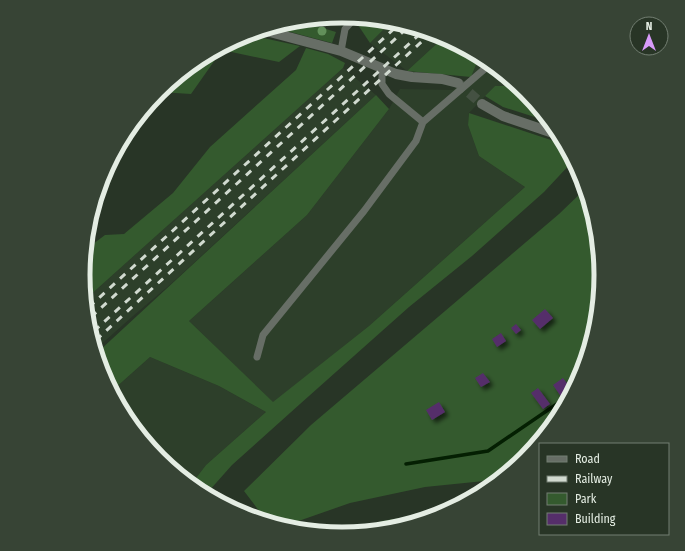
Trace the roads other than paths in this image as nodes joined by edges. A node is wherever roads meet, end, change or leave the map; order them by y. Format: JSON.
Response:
{"nodes":[{"id":1,"x":350,"y":23,"type":"edge"},
{"id":2,"x":273,"y":33,"type":"edge"},
{"id":3,"x":341,"y":51,"type":"junction"},
{"id":4,"x":486,"y":68,"type":"edge"},
{"id":5,"x":382,"y":69,"type":"junction"},
{"id":6,"x":458,"y":83,"type":"tunnel mouth"},
{"id":7,"x":482,"y":104,"type":"tunnel mouth"},
{"id":8,"x":423,"y":122,"type":"junction"},
{"id":9,"x":550,"y":132,"type":"edge"},
{"id":10,"x":257,"y":357,"type":"dead end"}],
"edges":[{"from":1,"to":3,"type":"lane"},
{"from":2,"to":3,"type":"street"},
{"from":3,"to":5,"type":"street"},
{"from":4,"to":8,"type":"lane"},
{"from":5,"to":6,"type":"street"},
{"from":5,"to":8,"type":"lane"},
{"from":7,"to":9,"type":"street"},
{"from":8,"to":10,"type":"lane"}]}
